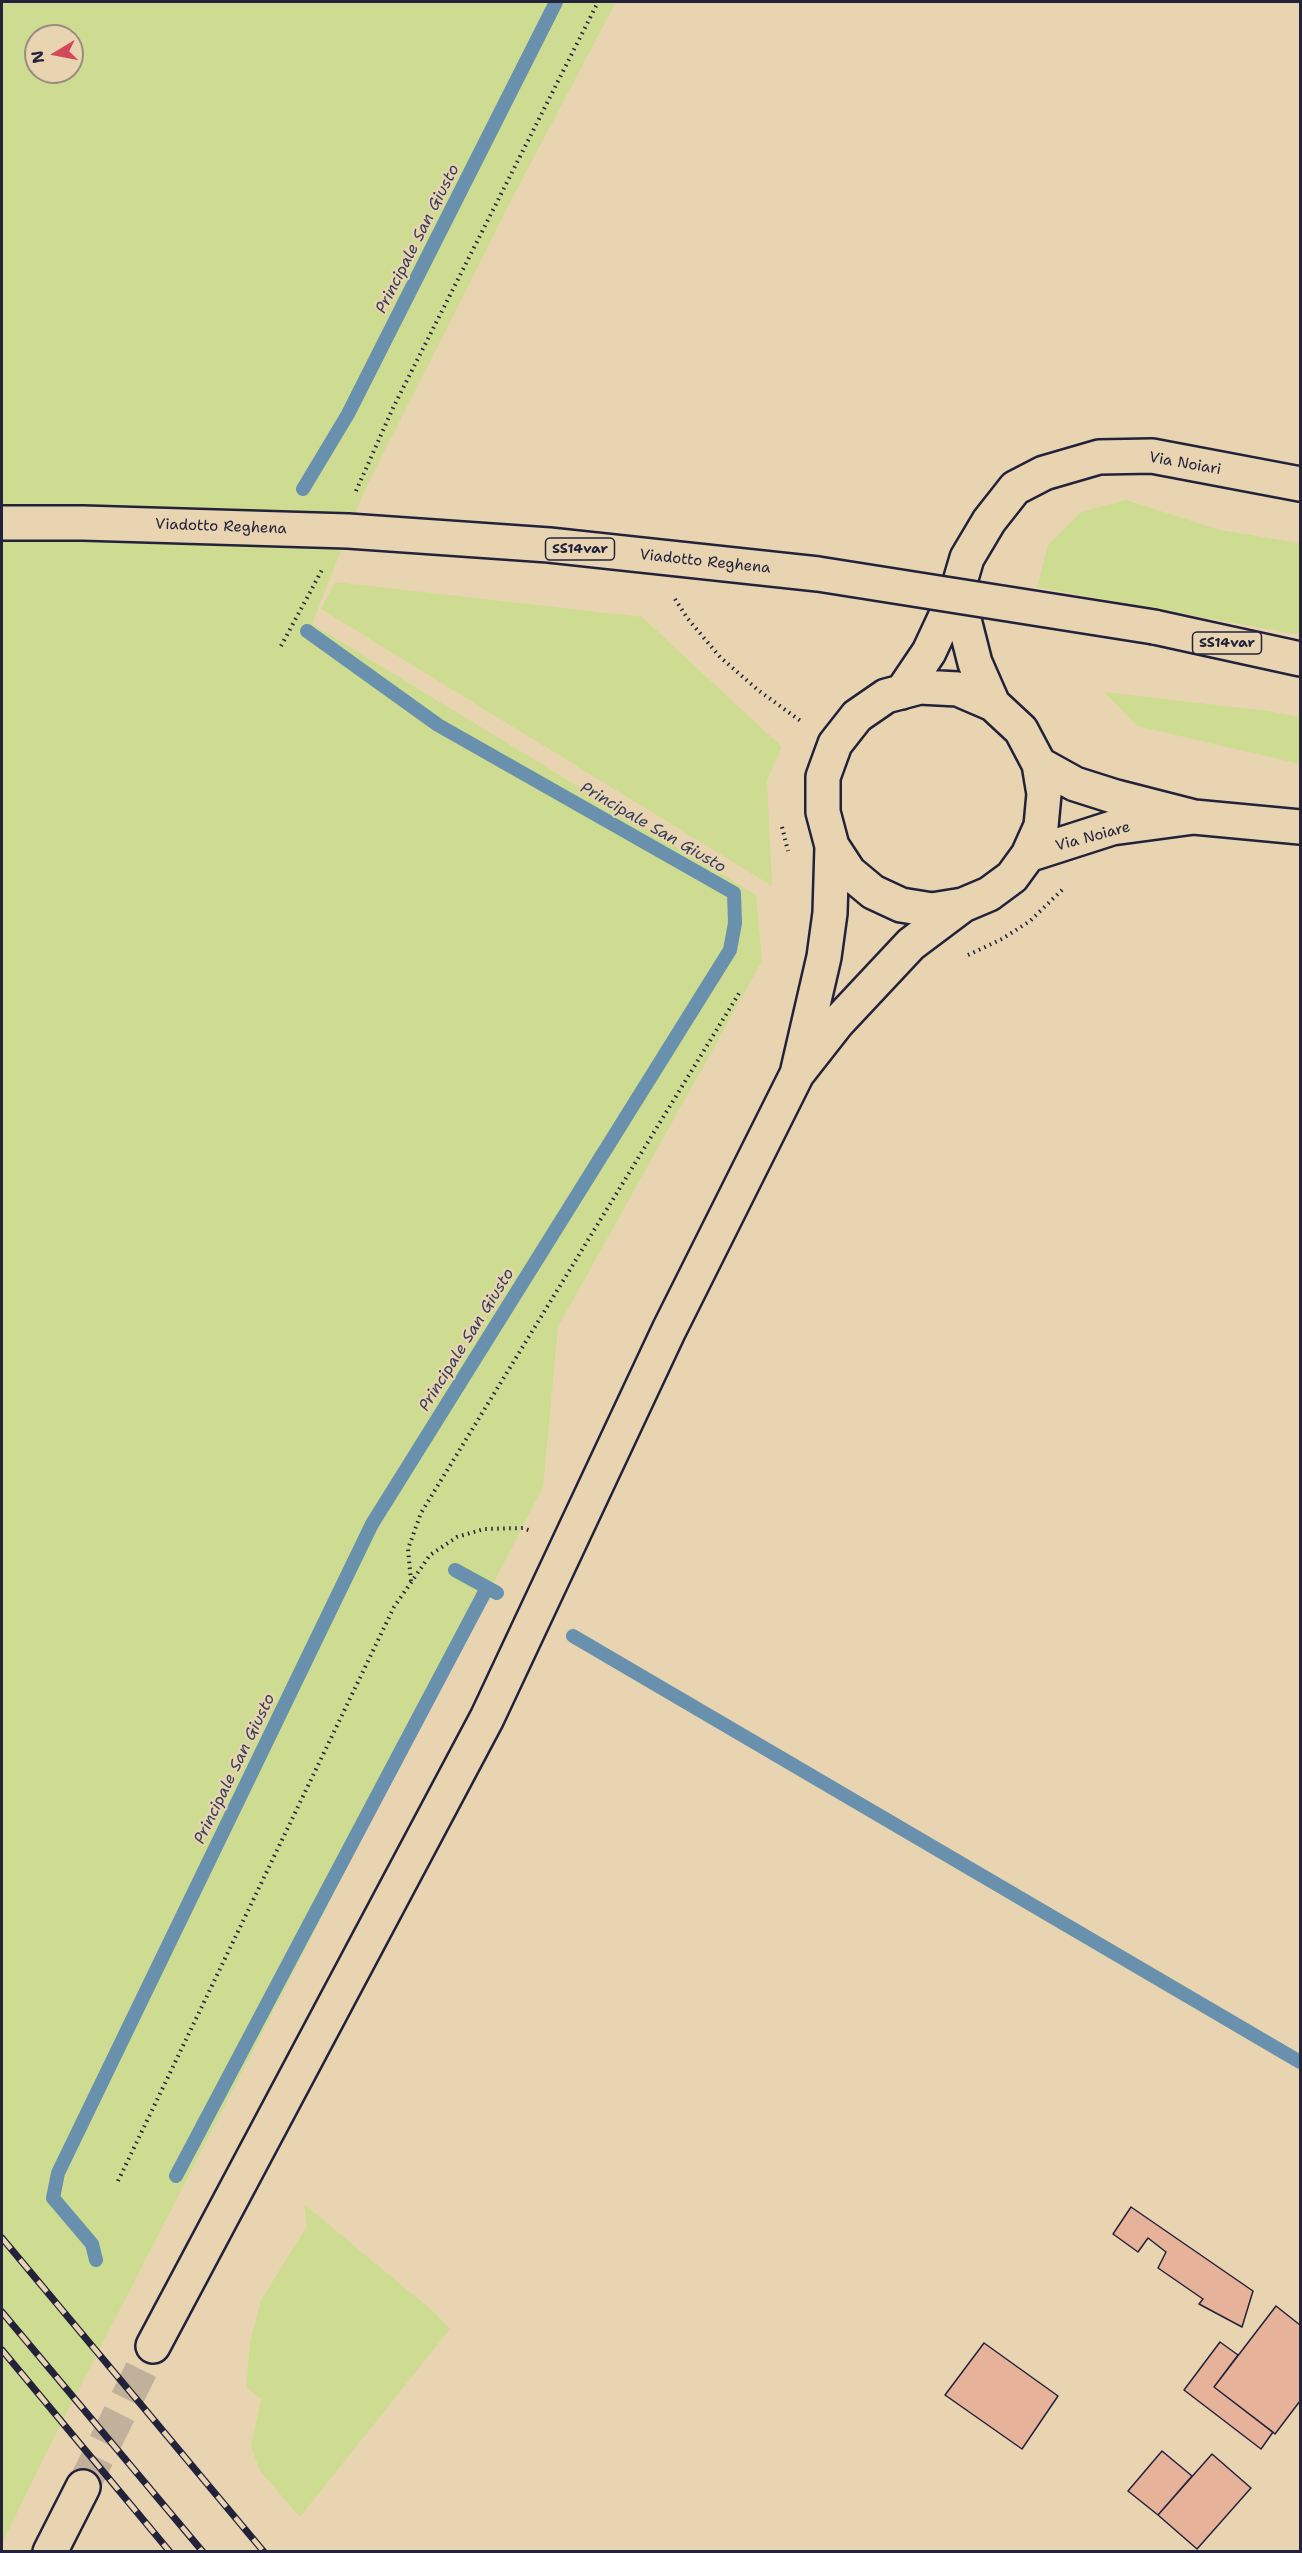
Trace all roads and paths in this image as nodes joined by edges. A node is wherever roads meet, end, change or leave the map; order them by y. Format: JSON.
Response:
{"nodes":[{"id":1,"x":598,"y":2,"type":"edge"},
{"id":2,"x":1300,"y":484,"type":"edge"},
{"id":3,"x":355,"y":495,"type":"dead end"},
{"id":4,"x":2,"y":523,"type":"edge"},
{"id":5,"x":326,"y":560,"type":"dead end"},
{"id":6,"x":957,"y":592,"type":"junction"},
{"id":7,"x":671,"y":593,"type":"dead end"},
{"id":8,"x":281,"y":646,"type":"dead end"},
{"id":9,"x":1300,"y":659,"type":"edge"},
{"id":10,"x":902,"y":692,"type":"junction"},
{"id":11,"x":993,"y":704,"type":"junction"},
{"id":12,"x":835,"y":744,"type":"junction"},
{"id":13,"x":1038,"y":764,"type":"junction"},
{"id":14,"x":1194,"y":817,"type":"junction"},
{"id":15,"x":1300,"y":827,"type":"edge"},
{"id":16,"x":832,"y":846,"type":"junction"},
{"id":17,"x":1028,"y":855,"type":"junction"},
{"id":18,"x":1071,"y":884,"type":"dead end"},
{"id":19,"x":963,"y":905,"type":"junction"},
{"id":20,"x":961,"y":957,"type":"dead end"},
{"id":21,"x":741,"y":990,"type":"dead end"},
{"id":22,"x":797,"y":1074,"type":"junction"},
{"id":23,"x":568,"y":1546,"type":"junction"},
{"id":24,"x":411,"y":1582,"type":"junction"},
{"id":25,"x":118,"y":2181,"type":"dead end"},
{"id":26,"x":153,"y":2346,"type":"tunnel mouth"},
{"id":27,"x":83,"y":2487,"type":"tunnel mouth"},
{"id":28,"x":50,"y":2552,"type":"edge"}],
"edges":[{"from":1,"to":3,"type":"path"},
{"from":2,"to":6,"type":"main road","name":"Via Noiari"},
{"from":4,"to":9,"type":"main road","name":"Viadotto Reghena","number":"SS14var","bridge":true},
{"from":5,"to":8,"type":"path"},
{"from":6,"to":10,"type":"main road","name":"Via Noiari"},
{"from":6,"to":11,"type":"main road"},
{"from":7,"to":12,"type":"path"},
{"from":10,"to":11,"type":"main road"},
{"from":10,"to":12,"type":"main road"},
{"from":11,"to":13,"type":"main road"},
{"from":12,"to":16,"type":"main road"},
{"from":13,"to":14,"type":"main road","name":"Via Noiare"},
{"from":13,"to":17,"type":"main road"},
{"from":14,"to":15,"type":"main road","name":"Via Noiare"},
{"from":14,"to":17,"type":"main road","name":"Via Noiare"},
{"from":16,"to":19,"type":"main road"},
{"from":16,"to":22,"type":"main road"},
{"from":17,"to":19,"type":"main road"},
{"from":18,"to":20,"type":"path"},
{"from":19,"to":22,"type":"main road"},
{"from":21,"to":24,"type":"path"},
{"from":22,"to":23,"type":"main road"},
{"from":23,"to":24,"type":"path"},
{"from":23,"to":26,"type":"main road"},
{"from":24,"to":25,"type":"path"},
{"from":27,"to":28,"type":"main road"}]}
